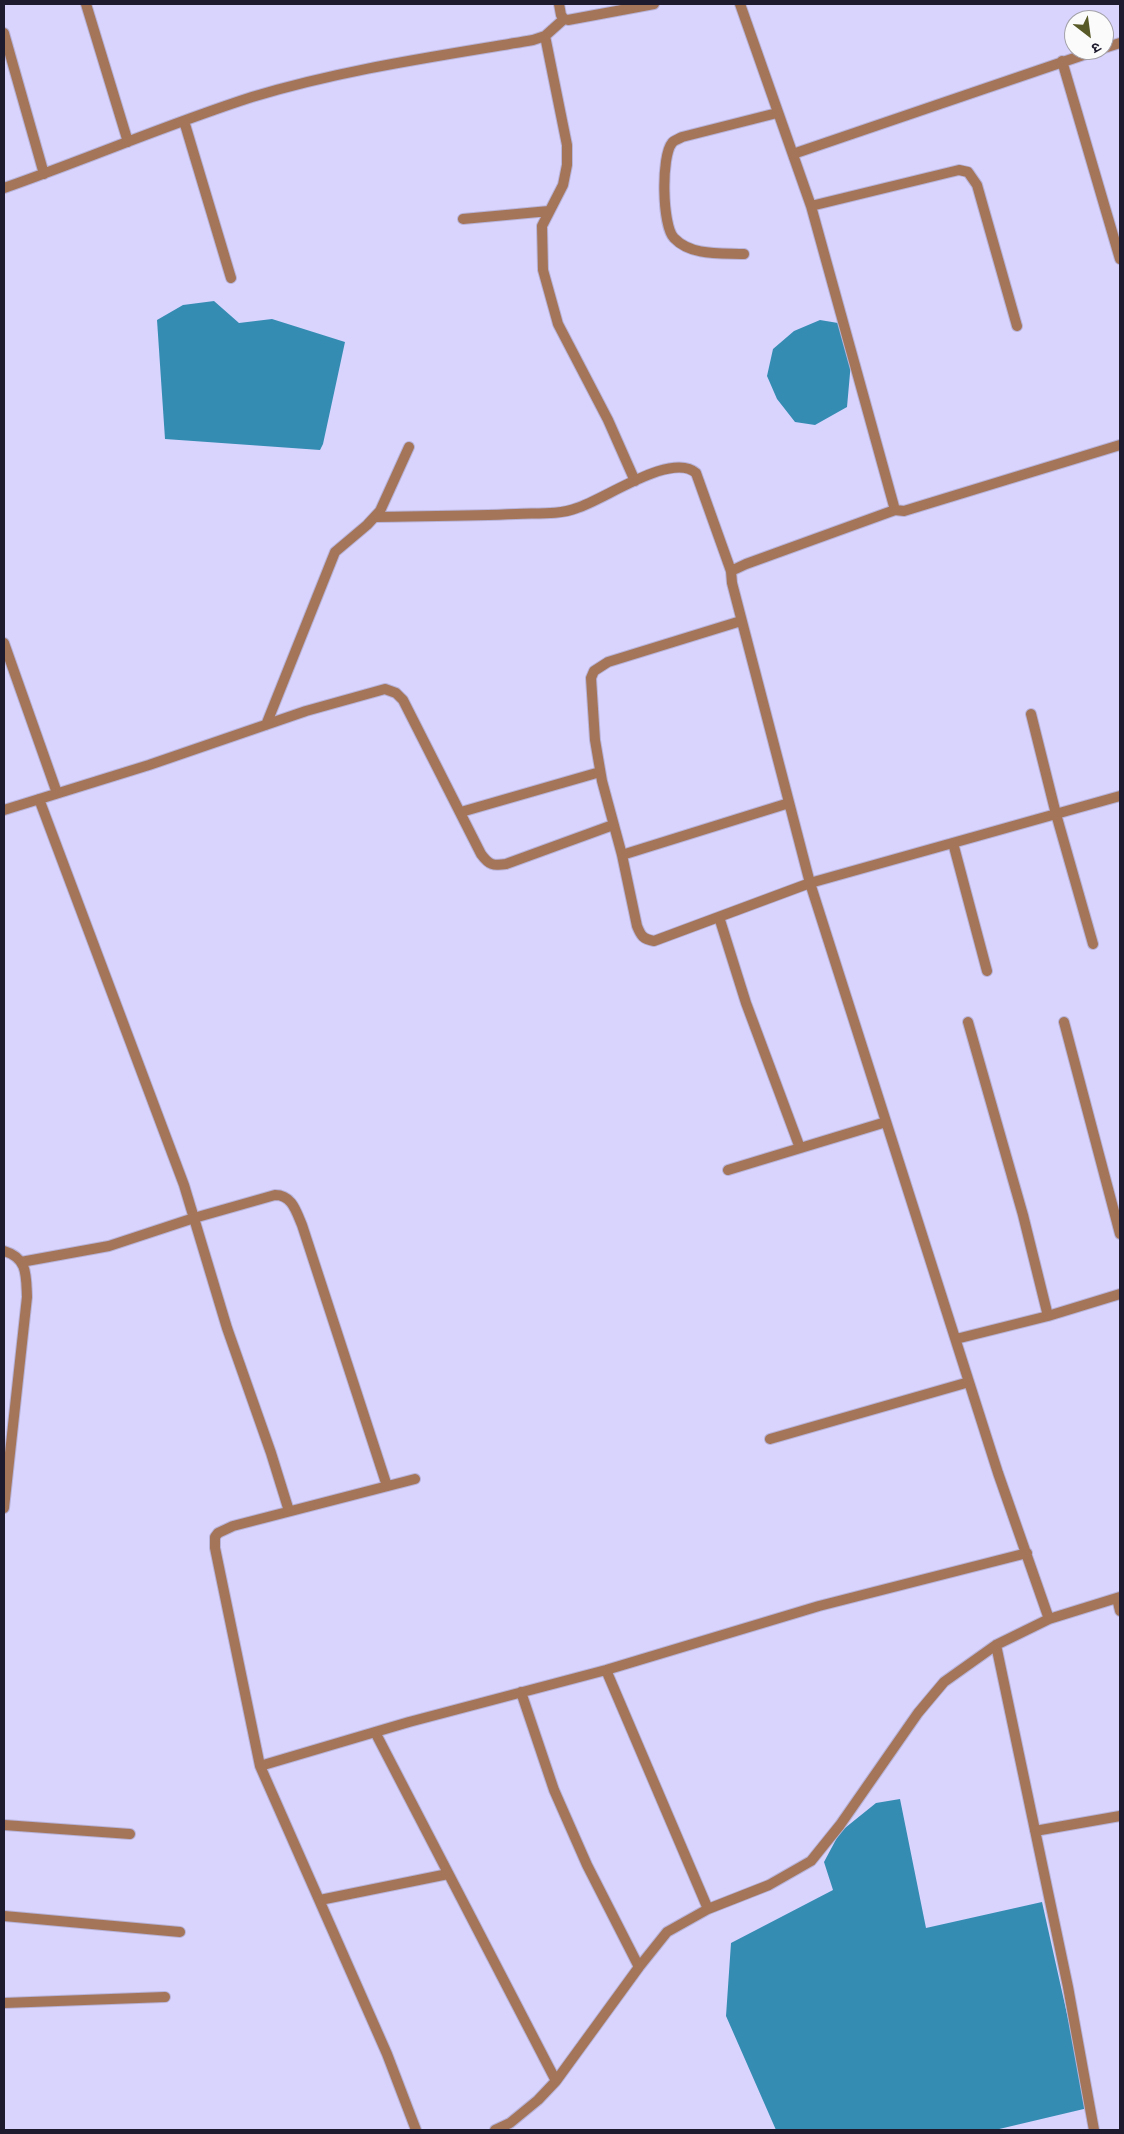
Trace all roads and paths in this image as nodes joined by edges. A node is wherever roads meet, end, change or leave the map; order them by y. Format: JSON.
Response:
{"nodes":[{"id":1,"x":86,"y":4,"type":"edge"},
{"id":2,"x":559,"y":4,"type":"edge"},
{"id":3,"x":654,"y":4,"type":"edge"},
{"id":4,"x":740,"y":4,"type":"edge"},
{"id":5,"x":564,"y":19,"type":"junction"},
{"id":6,"x":4,"y":32,"type":"edge"},
{"id":7,"x":545,"y":36,"type":"junction"},
{"id":8,"x":1065,"y":60,"type":"edge"},
{"id":9,"x":1062,"y":61,"type":"junction"},
{"id":10,"x":777,"y":113,"type":"junction"},
{"id":11,"x":184,"y":121,"type":"junction"},
{"id":12,"x":128,"y":142,"type":"junction"},
{"id":13,"x":793,"y":154,"type":"junction"},
{"id":14,"x":44,"y":174,"type":"junction"},
{"id":15,"x":4,"y":188,"type":"edge"},
{"id":16,"x":811,"y":206,"type":"junction"},
{"id":17,"x":549,"y":211,"type":"junction"},
{"id":18,"x":463,"y":219,"type":"dead end"},
{"id":19,"x":744,"y":254,"type":"dead end"},
{"id":20,"x":1120,"y":259,"type":"edge"},
{"id":21,"x":231,"y":278,"type":"dead end"},
{"id":22,"x":1017,"y":326,"type":"dead end"},
{"id":23,"x":1120,"y":445,"type":"edge"},
{"id":24,"x":409,"y":447,"type":"dead end"},
{"id":25,"x":635,"y":481,"type":"junction"},
{"id":26,"x":896,"y":510,"type":"junction"},
{"id":27,"x":375,"y":517,"type":"junction"},
{"id":28,"x":731,"y":572,"type":"junction"},
{"id":29,"x":742,"y":621,"type":"junction"},
{"id":30,"x":4,"y":643,"type":"edge"},
{"id":31,"x":1031,"y":714,"type":"dead end"},
{"id":32,"x":266,"y":725,"type":"junction"},
{"id":33,"x":600,"y":772,"type":"junction"},
{"id":34,"x":57,"y":793,"type":"junction"},
{"id":35,"x":1120,"y":796,"type":"edge"},
{"id":36,"x":39,"y":799,"type":"junction"},
{"id":37,"x":789,"y":803,"type":"junction"},
{"id":38,"x":4,"y":810,"type":"edge"},
{"id":39,"x":461,"y":812,"type":"junction"},
{"id":40,"x":1056,"y":814,"type":"junction"},
{"id":41,"x":612,"y":825,"type":"junction"},
{"id":42,"x":953,"y":843,"type":"junction"},
{"id":43,"x":622,"y":855,"type":"junction"},
{"id":44,"x":810,"y":883,"type":"junction"},
{"id":45,"x":719,"y":917,"type":"junction"},
{"id":46,"x":1093,"y":944,"type":"dead end"},
{"id":47,"x":987,"y":970,"type":"dead end"},
{"id":48,"x":968,"y":1022,"type":"dead end"},
{"id":49,"x":1064,"y":1022,"type":"dead end"},
{"id":50,"x":886,"y":1122,"type":"junction"},
{"id":51,"x":800,"y":1148,"type":"junction"},
{"id":52,"x":728,"y":1170,"type":"dead end"},
{"id":53,"x":194,"y":1218,"type":"junction"},
{"id":54,"x":1120,"y":1234,"type":"edge"},
{"id":55,"x":4,"y":1252,"type":"edge"},
{"id":56,"x":21,"y":1262,"type":"junction"},
{"id":57,"x":1120,"y":1294,"type":"edge"},
{"id":58,"x":1048,"y":1316,"type":"junction"},
{"id":59,"x":956,"y":1339,"type":"junction"},
{"id":60,"x":969,"y":1382,"type":"junction"},
{"id":61,"x":770,"y":1439,"type":"dead end"},
{"id":62,"x":415,"y":1478,"type":"dead end"},
{"id":63,"x":386,"y":1486,"type":"junction"},
{"id":64,"x":4,"y":1508,"type":"edge"},
{"id":65,"x":289,"y":1511,"type":"junction"},
{"id":66,"x":1027,"y":1553,"type":"junction"},
{"id":67,"x":1119,"y":1597,"type":"edge"},
{"id":68,"x":1120,"y":1611,"type":"edge"},
{"id":69,"x":1049,"y":1619,"type":"junction"},
{"id":70,"x":996,"y":1645,"type":"junction"},
{"id":71,"x":606,"y":1670,"type":"junction"},
{"id":72,"x":521,"y":1692,"type":"junction"},
{"id":73,"x":375,"y":1732,"type":"junction"},
{"id":74,"x":260,"y":1766,"type":"junction"},
{"id":75,"x":1120,"y":1816,"type":"edge"},
{"id":76,"x":4,"y":1825,"type":"edge"},
{"id":77,"x":1035,"y":1830,"type":"junction"},
{"id":78,"x":130,"y":1834,"type":"dead end"},
{"id":79,"x":448,"y":1874,"type":"junction"},
{"id":80,"x":320,"y":1900,"type":"junction"},
{"id":81,"x":708,"y":1910,"type":"junction"},
{"id":82,"x":4,"y":1916,"type":"edge"},
{"id":83,"x":180,"y":1932,"type":"dead end"},
{"id":84,"x":639,"y":1967,"type":"junction"},
{"id":85,"x":165,"y":1997,"type":"dead end"},
{"id":86,"x":4,"y":2003,"type":"edge"},
{"id":87,"x":556,"y":2080,"type":"junction"},
{"id":88,"x":416,"y":2130,"type":"edge"},
{"id":89,"x":495,"y":2130,"type":"edge"},
{"id":90,"x":1094,"y":2130,"type":"edge"}],
"edges":[{"from":1,"to":12,"type":"street"},
{"from":2,"to":5,"type":"street"},
{"from":3,"to":5,"type":"street"},
{"from":4,"to":10,"type":"street"},
{"from":5,"to":7,"type":"street"},
{"from":6,"to":14,"type":"street"},
{"from":7,"to":11,"type":"street"},
{"from":7,"to":17,"type":"street"},
{"from":8,"to":9,"type":"street"},
{"from":9,"to":13,"type":"street"},
{"from":9,"to":20,"type":"street"},
{"from":10,"to":13,"type":"street"},
{"from":10,"to":19,"type":"street"},
{"from":11,"to":12,"type":"street"},
{"from":11,"to":21,"type":"street"},
{"from":12,"to":14,"type":"street"},
{"from":13,"to":16,"type":"street"},
{"from":14,"to":15,"type":"street"},
{"from":16,"to":22,"type":"street"},
{"from":16,"to":26,"type":"street"},
{"from":17,"to":18,"type":"street"},
{"from":17,"to":25,"type":"street"},
{"from":23,"to":26,"type":"street"},
{"from":24,"to":27,"type":"street"},
{"from":25,"to":27,"type":"street"},
{"from":25,"to":28,"type":"street"},
{"from":26,"to":28,"type":"street"},
{"from":27,"to":32,"type":"street"},
{"from":28,"to":29,"type":"street"},
{"from":29,"to":33,"type":"street"},
{"from":29,"to":37,"type":"street"},
{"from":30,"to":34,"type":"street"},
{"from":31,"to":40,"type":"street"},
{"from":32,"to":34,"type":"street"},
{"from":32,"to":39,"type":"street"},
{"from":33,"to":39,"type":"street"},
{"from":33,"to":41,"type":"street"},
{"from":34,"to":36,"type":"street"},
{"from":35,"to":40,"type":"street"},
{"from":36,"to":38,"type":"street"},
{"from":36,"to":53,"type":"street"},
{"from":37,"to":43,"type":"street"},
{"from":37,"to":44,"type":"street"},
{"from":39,"to":41,"type":"street"},
{"from":40,"to":42,"type":"street"},
{"from":40,"to":46,"type":"street"},
{"from":41,"to":43,"type":"street"},
{"from":42,"to":44,"type":"street"},
{"from":42,"to":47,"type":"street"},
{"from":43,"to":45,"type":"street"},
{"from":44,"to":45,"type":"street"},
{"from":44,"to":50,"type":"street"},
{"from":45,"to":51,"type":"street"},
{"from":48,"to":58,"type":"street"},
{"from":49,"to":54,"type":"street"},
{"from":50,"to":51,"type":"street"},
{"from":50,"to":59,"type":"street"},
{"from":51,"to":52,"type":"street"},
{"from":53,"to":56,"type":"street"},
{"from":53,"to":63,"type":"street"},
{"from":53,"to":65,"type":"street"},
{"from":55,"to":56,"type":"street"},
{"from":56,"to":64,"type":"street"},
{"from":57,"to":58,"type":"street"},
{"from":58,"to":59,"type":"street"},
{"from":59,"to":60,"type":"street"},
{"from":60,"to":61,"type":"street"},
{"from":60,"to":66,"type":"street"},
{"from":62,"to":63,"type":"street"},
{"from":63,"to":65,"type":"street"},
{"from":65,"to":74,"type":"street"},
{"from":66,"to":69,"type":"street"},
{"from":66,"to":71,"type":"street"},
{"from":67,"to":68,"type":"street"},
{"from":67,"to":69,"type":"street"},
{"from":69,"to":70,"type":"street"},
{"from":70,"to":77,"type":"street"},
{"from":70,"to":81,"type":"street"},
{"from":71,"to":72,"type":"street"},
{"from":71,"to":81,"type":"street"},
{"from":72,"to":73,"type":"street"},
{"from":72,"to":84,"type":"street"},
{"from":73,"to":74,"type":"street"},
{"from":73,"to":79,"type":"street"},
{"from":74,"to":80,"type":"street"},
{"from":75,"to":77,"type":"street"},
{"from":76,"to":78,"type":"street"},
{"from":77,"to":90,"type":"street"},
{"from":79,"to":80,"type":"street"},
{"from":79,"to":87,"type":"street"},
{"from":80,"to":88,"type":"street"},
{"from":81,"to":84,"type":"street"},
{"from":82,"to":83,"type":"street"},
{"from":84,"to":87,"type":"street"},
{"from":85,"to":86,"type":"street"},
{"from":87,"to":89,"type":"street"}]}
